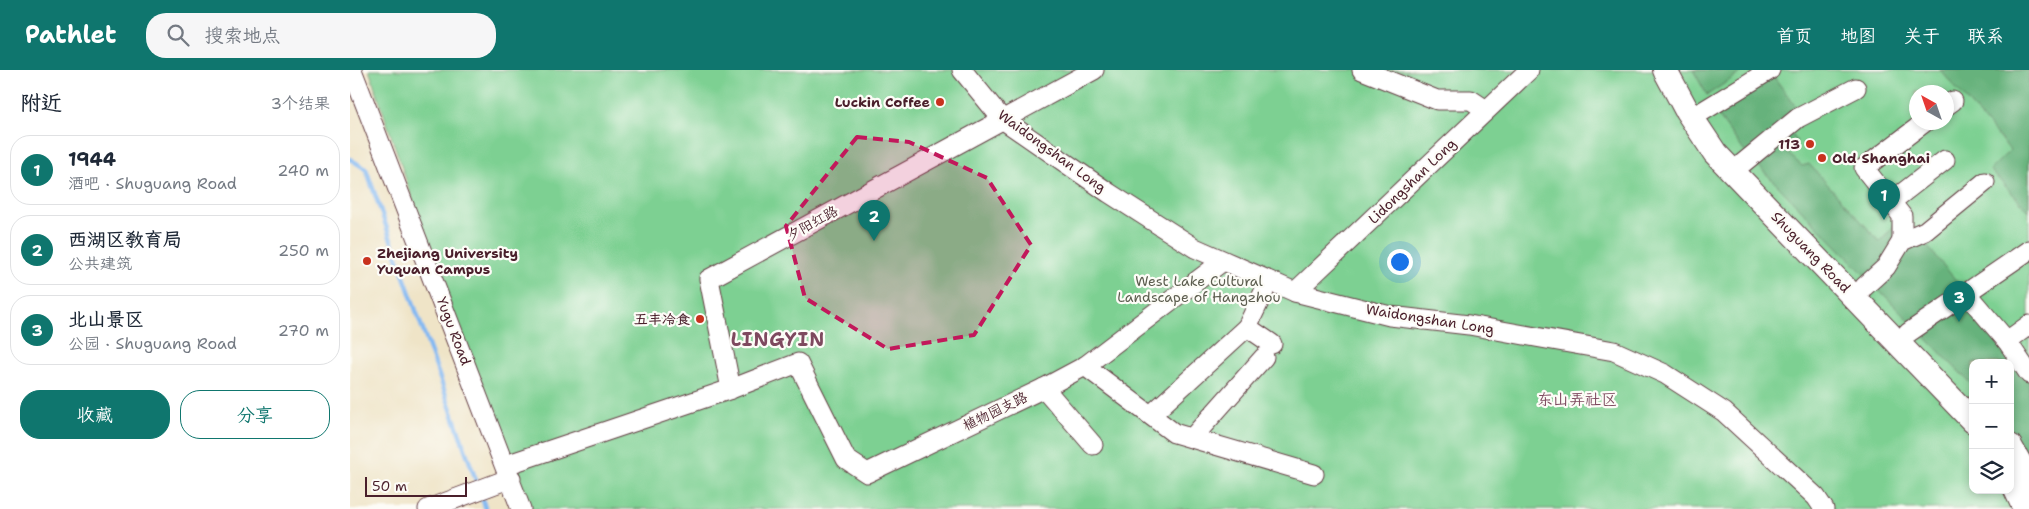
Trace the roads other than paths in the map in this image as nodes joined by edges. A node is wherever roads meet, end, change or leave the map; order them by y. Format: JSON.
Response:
{"nodes":[{"id":1,"x":352,"y":70,"type":"edge"},
{"id":2,"x":962,"y":70,"type":"edge"},
{"id":3,"x":1094,"y":70,"type":"edge"},
{"id":4,"x":1362,"y":70,"type":"edge"},
{"id":5,"x":1529,"y":70,"type":"edge"},
{"id":6,"x":1666,"y":70,"type":"edge"},
{"id":7,"x":1681,"y":70,"type":"edge"},
{"id":8,"x":1770,"y":70,"type":"edge"},
{"id":9,"x":1856,"y":88,"type":"dead end"},
{"id":10,"x":1486,"y":110,"type":"junction"},
{"id":11,"x":1703,"y":111,"type":"junction"},
{"id":12,"x":1002,"y":119,"type":"junction"},
{"id":13,"x":1914,"y":130,"type":"edge"},
{"id":14,"x":1945,"y":160,"type":"dead end"},
{"id":15,"x":1742,"y":163,"type":"junction"},
{"id":16,"x":1985,"y":182,"type":"dead end"},
{"id":17,"x":1891,"y":202,"type":"junction"},
{"id":18,"x":1902,"y":241,"type":"junction"},
{"id":19,"x":2029,"y":250,"type":"edge"},
{"id":20,"x":1223,"y":261,"type":"junction"},
{"id":21,"x":1269,"y":281,"type":"junction"},
{"id":22,"x":1864,"y":287,"type":"junction"},
{"id":23,"x":1295,"y":292,"type":"junction"},
{"id":24,"x":1966,"y":293,"type":"junction"},
{"id":25,"x":2029,"y":325,"type":"edge"},
{"id":26,"x":1247,"y":327,"type":"junction"},
{"id":27,"x":1908,"y":333,"type":"junction"},
{"id":28,"x":2007,"y":341,"type":"junction"},
{"id":29,"x":1084,"y":366,"type":"junction"},
{"id":30,"x":2029,"y":374,"type":"edge"},
{"id":31,"x":1044,"y":388,"type":"junction"},
{"id":32,"x":731,"y":389,"type":"junction"},
{"id":33,"x":1969,"y":395,"type":"edge"},
{"id":34,"x":1150,"y":416,"type":"junction"},
{"id":35,"x":1969,"y":417,"type":"edge"},
{"id":36,"x":1192,"y":438,"type":"junction"},
{"id":37,"x":1093,"y":446,"type":"dead end"},
{"id":38,"x":2012,"y":449,"type":"edge"},
{"id":39,"x":508,"y":472,"type":"junction"},
{"id":40,"x":1314,"y":474,"type":"dead end"},
{"id":41,"x":2029,"y":480,"type":"edge"},
{"id":42,"x":2014,"y":485,"type":"edge"},
{"id":43,"x":459,"y":501,"type":"edge"},
{"id":44,"x":428,"y":509,"type":"edge"},
{"id":45,"x":521,"y":509,"type":"edge"},
{"id":46,"x":1824,"y":509,"type":"edge"},
{"id":47,"x":2025,"y":509,"type":"edge"}],
"edges":[{"from":1,"to":39,"type":"street","name":"Yugu Road"},
{"from":2,"to":12,"type":"street","name":"Waidongshan Long"},
{"from":3,"to":12,"type":"street","name":"夕阳红路"},
{"from":4,"to":10,"type":"street"},
{"from":5,"to":10,"type":"street","name":"Lidongshan Long"},
{"from":6,"to":35,"type":"main road","name":"Shuguang Road"},
{"from":7,"to":11,"type":"main road","name":"Shuguang Road"},
{"from":8,"to":11,"type":"street"},
{"from":9,"to":15,"type":"street"},
{"from":10,"to":23,"type":"street","name":"Lidongshan Long"},
{"from":11,"to":15,"type":"main road","name":"Shuguang Road"},
{"from":12,"to":20,"type":"street","name":"Waidongshan Long"},
{"from":12,"to":32,"type":"street","name":"夕阳红路"},
{"from":13,"to":17,"type":"street"},
{"from":14,"to":17,"type":"street"},
{"from":15,"to":22,"type":"main road","name":"Shuguang Road"},
{"from":16,"to":18,"type":"street"},
{"from":17,"to":18,"type":"street"},
{"from":18,"to":22,"type":"street"},
{"from":19,"to":24,"type":"street"},
{"from":20,"to":21,"type":"street","name":"Waidongshan Long"},
{"from":20,"to":29,"type":"street","name":"植物园支路"},
{"from":21,"to":23,"type":"street","name":"Waidongshan Long"},
{"from":21,"to":26,"type":"street"},
{"from":22,"to":27,"type":"main road","name":"Shuguang Road"},
{"from":23,"to":46,"type":"street","name":"Waidongshan Long"},
{"from":24,"to":27,"type":"street"},
{"from":24,"to":28,"type":"street"},
{"from":25,"to":28,"type":"street"},
{"from":26,"to":34,"type":"street"},
{"from":26,"to":36,"type":"street"},
{"from":27,"to":33,"type":"main road","name":"Shuguang Road"},
{"from":28,"to":30,"type":"street"},
{"from":29,"to":31,"type":"street","name":"植物园支路"},
{"from":29,"to":34,"type":"street"},
{"from":31,"to":32,"type":"street","name":"植物园支路"},
{"from":31,"to":37,"type":"street"},
{"from":32,"to":39,"type":"street"},
{"from":34,"to":36,"type":"street"},
{"from":36,"to":40,"type":"street"},
{"from":38,"to":41,"type":"main road"},
{"from":39,"to":43,"type":"street"},
{"from":39,"to":45,"type":"street","name":"Yugu Road"},
{"from":42,"to":47,"type":"main road"},
{"from":43,"to":44,"type":"street"}]}
